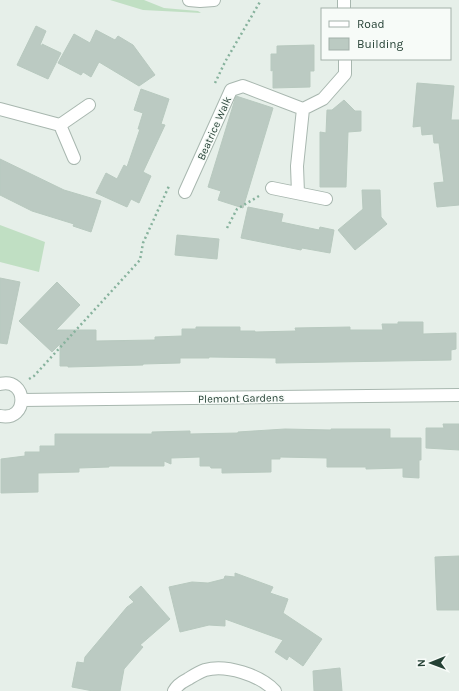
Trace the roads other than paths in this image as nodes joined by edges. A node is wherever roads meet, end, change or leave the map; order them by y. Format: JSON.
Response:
{"nodes":[{"id":1,"x":189,"y":0,"type":"edge"},
{"id":2,"x":214,"y":0,"type":"edge"},
{"id":3,"x":344,"y":60,"type":"edge"},
{"id":4,"x":89,"y":105,"type":"dead end"},
{"id":5,"x":0,"y":109,"type":"edge"},
{"id":6,"x":303,"y":109,"type":"junction"},
{"id":7,"x":60,"y":125,"type":"junction"},
{"id":8,"x":74,"y":158,"type":"dead end"},
{"id":9,"x":272,"y":188,"type":"road end"},
{"id":10,"x":185,"y":192,"type":"dead end"},
{"id":11,"x":298,"y":193,"type":"junction"},
{"id":12,"x":326,"y":198,"type":"dead end"},
{"id":13,"x":0,"y":384,"type":"edge"},
{"id":14,"x":459,"y":396,"type":"edge"},
{"id":15,"x":22,"y":400,"type":"junction"},
{"id":16,"x":0,"y":416,"type":"edge"},
{"id":17,"x":174,"y":691,"type":"edge"},
{"id":18,"x":275,"y":691,"type":"edge"}],
"edges":[{"from":1,"to":2,"type":"street"},
{"from":3,"to":6,"type":"street"},
{"from":4,"to":7,"type":"street"},
{"from":5,"to":7,"type":"street"},
{"from":6,"to":10,"type":"street","name":"Beatrice Walk"},
{"from":6,"to":11,"type":"street"},
{"from":7,"to":8,"type":"street"},
{"from":9,"to":11,"type":"street"},
{"from":11,"to":12,"type":"street"},
{"from":13,"to":15,"type":"street"},
{"from":14,"to":15,"type":"street","name":"Plemont Gardens"},
{"from":15,"to":16,"type":"street"},
{"from":17,"to":18,"type":"street"}]}
